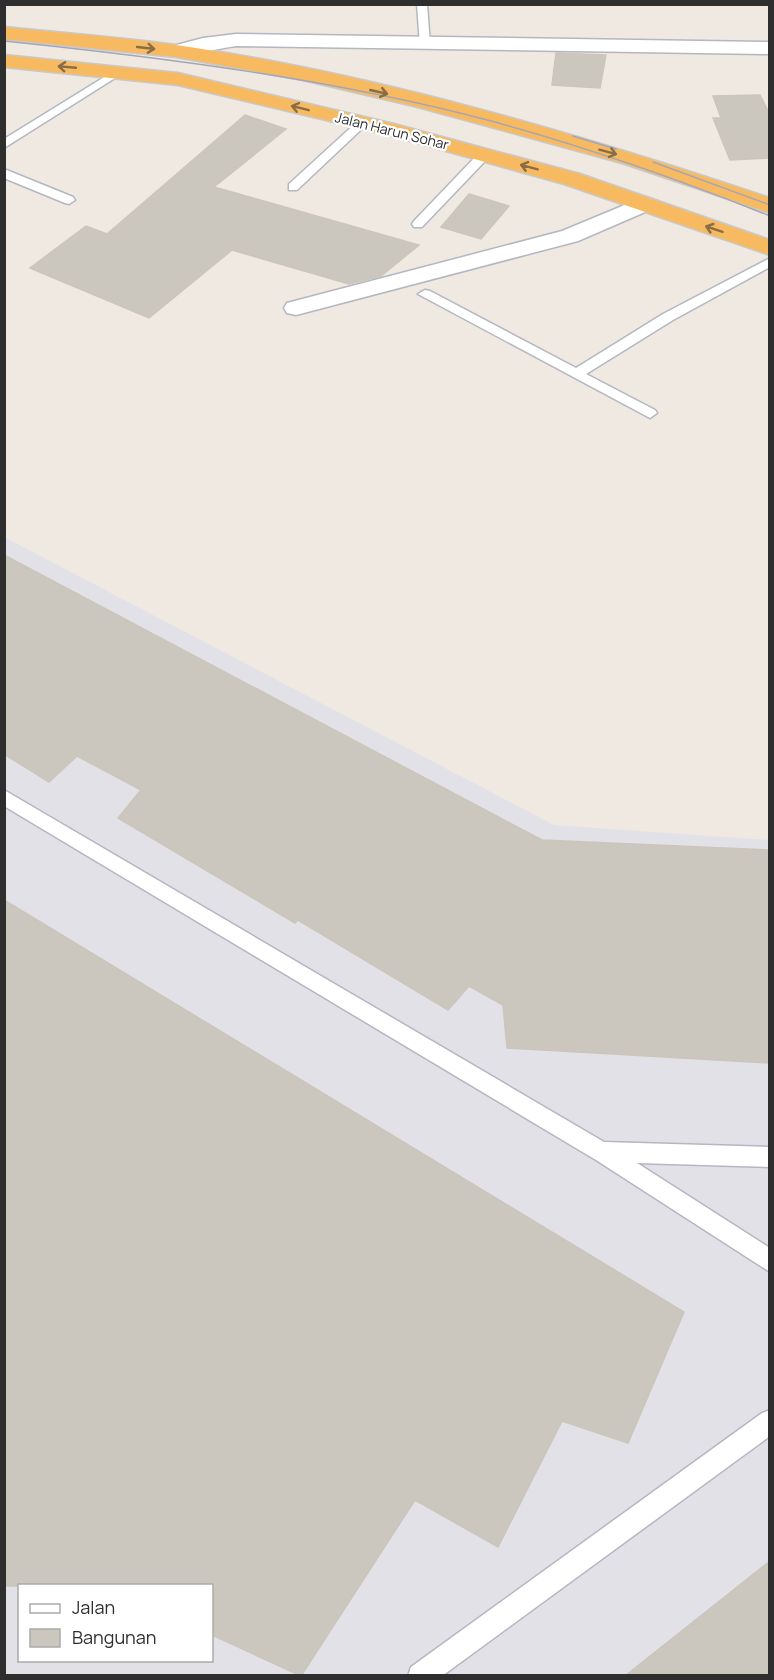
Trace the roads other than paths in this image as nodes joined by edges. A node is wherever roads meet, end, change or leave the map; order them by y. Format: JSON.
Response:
{"nodes":[{"id":1,"x":422,"y":4,"type":"edge"},
{"id":2,"x":4,"y":33,"type":"edge"},
{"id":3,"x":425,"y":45,"type":"junction"},
{"id":4,"x":770,"y":48,"type":"edge"},
{"id":5,"x":176,"y":51,"type":"junction"},
{"id":6,"x":4,"y":61,"type":"edge"},
{"id":7,"x":119,"y":71,"type":"junction"},
{"id":8,"x":362,"y":123,"type":"junction"},
{"id":9,"x":4,"y":145,"type":"edge"},
{"id":10,"x":484,"y":155,"type":"junction"},
{"id":11,"x":4,"y":173,"type":"edge"},
{"id":12,"x":293,"y":187,"type":"dead end"},
{"id":13,"x":69,"y":200,"type":"dead end"},
{"id":14,"x":644,"y":204,"type":"junction"},
{"id":15,"x":770,"y":206,"type":"edge"},
{"id":16,"x":418,"y":224,"type":"dead end"},
{"id":17,"x":770,"y":248,"type":"edge"},
{"id":18,"x":770,"y":262,"type":"edge"},
{"id":19,"x":425,"y":294,"type":"dead end"},
{"id":20,"x":296,"y":308,"type":"dead end"},
{"id":21,"x":576,"y":374,"type":"junction"},
{"id":22,"x":650,"y":413,"type":"dead end"},
{"id":23,"x":4,"y":797,"type":"edge"},
{"id":24,"x":601,"y":1152,"type":"junction"},
{"id":25,"x":770,"y":1157,"type":"edge"},
{"id":26,"x":770,"y":1261,"type":"edge"},
{"id":27,"x":770,"y":1421,"type":"edge"},
{"id":28,"x":420,"y":1676,"type":"edge"}],
"edges":[{"from":1,"to":3,"type":"lane"},
{"from":2,"to":5,"type":"highway","one_way":true},
{"from":3,"to":4,"type":"street"},
{"from":3,"to":5,"type":"street"},
{"from":5,"to":15,"type":"highway","one_way":true},
{"from":7,"to":6,"type":"highway","name":"Jalan Harun Sohar","one_way":true},
{"from":8,"to":7,"type":"highway","name":"Jalan Harun Sohar","one_way":true},
{"from":7,"to":9,"type":"lane"},
{"from":8,"to":10,"type":"highway","name":"Jalan Harun Sohar"},
{"from":8,"to":12,"type":"lane"},
{"from":14,"to":10,"type":"highway","name":"Jalan Harun Sohar","one_way":true},
{"from":10,"to":16,"type":"lane"},
{"from":11,"to":13,"type":"lane"},
{"from":17,"to":14,"type":"highway","name":"Jalan Harun Sohar","one_way":true},
{"from":14,"to":20,"type":"street"},
{"from":18,"to":21,"type":"lane"},
{"from":19,"to":21,"type":"lane"},
{"from":21,"to":22,"type":"lane"},
{"from":23,"to":24,"type":"lane"},
{"from":24,"to":25,"type":"lane"},
{"from":24,"to":26,"type":"lane"},
{"from":27,"to":28,"type":"lane"}]}
